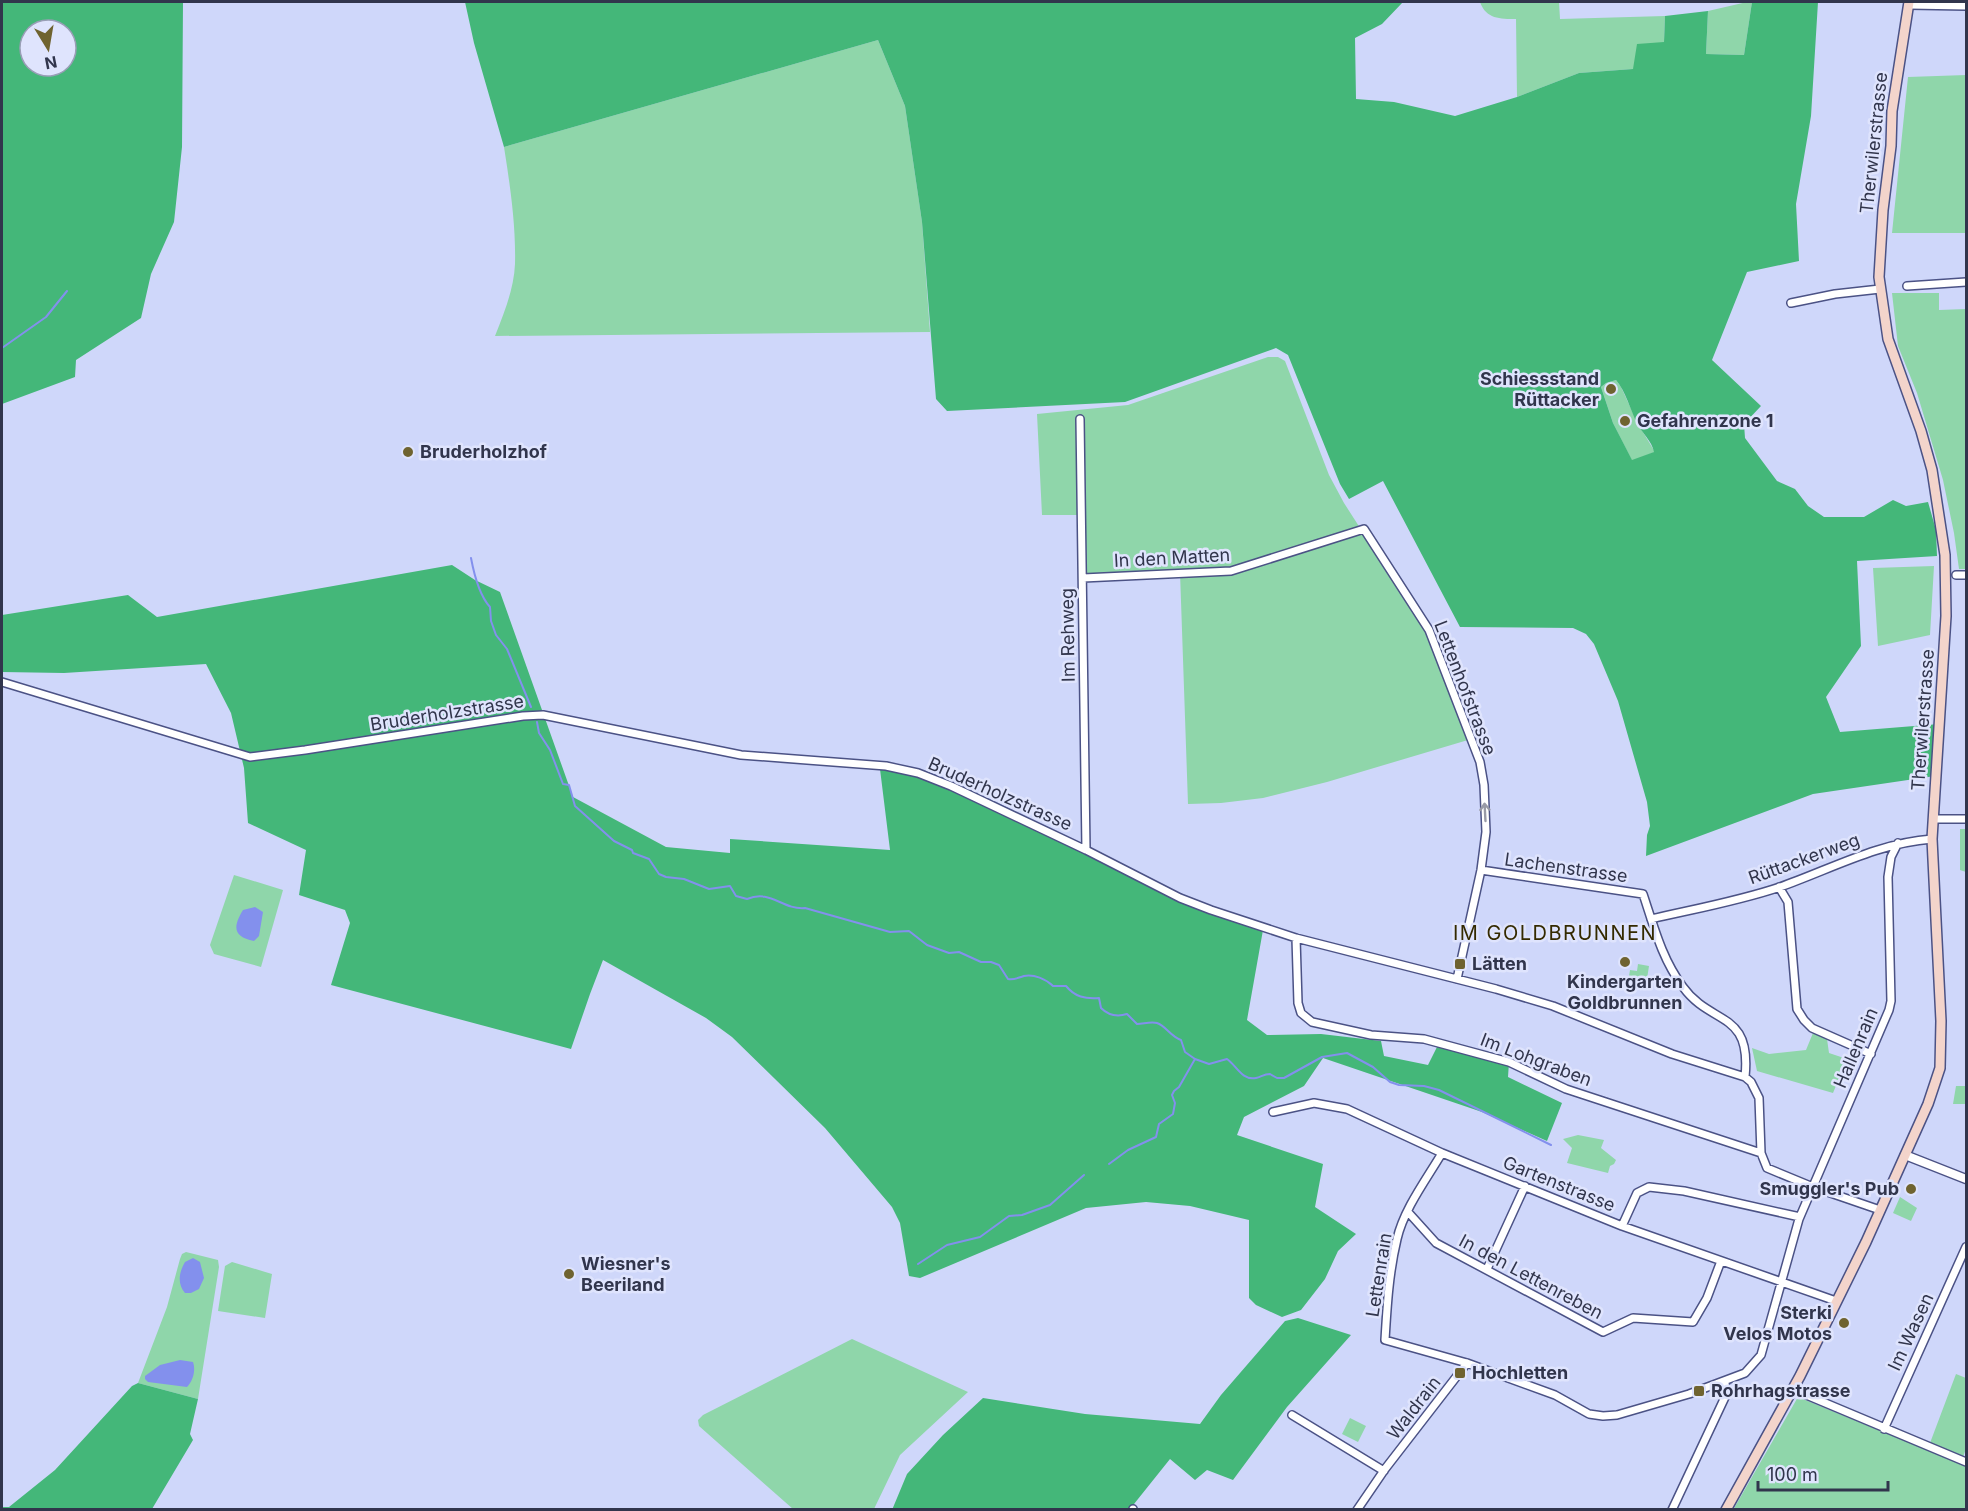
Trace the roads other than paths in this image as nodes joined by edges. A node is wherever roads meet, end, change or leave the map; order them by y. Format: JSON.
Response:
{"nodes":[{"id":1,"x":1909,"y":3,"type":"edge"},
{"id":2,"x":1966,"y":6,"type":"edge"},
{"id":3,"x":1966,"y":282,"type":"edge"},
{"id":4,"x":1907,"y":286,"type":"dead end"},
{"id":5,"x":1880,"y":289,"type":"junction"},
{"id":6,"x":1791,"y":303,"type":"dead end"},
{"id":7,"x":1080,"y":418,"type":"dead end"},
{"id":8,"x":1364,"y":529,"type":"joint"},
{"id":9,"x":1956,"y":575,"type":"dead end"},
{"id":10,"x":1966,"y":575,"type":"edge"},
{"id":11,"x":1083,"y":578,"type":"junction"},
{"id":12,"x":2,"y":682,"type":"edge"},
{"id":13,"x":1933,"y":819,"type":"junction"},
{"id":14,"x":1966,"y":819,"type":"edge"},
{"id":15,"x":1932,"y":838,"type":"junction"},
{"id":16,"x":1898,"y":843,"type":"junction"},
{"id":17,"x":1086,"y":850,"type":"junction"},
{"id":18,"x":1481,"y":870,"type":"junction"},
{"id":19,"x":1779,"y":887,"type":"junction"},
{"id":20,"x":1651,"y":919,"type":"junction"},
{"id":21,"x":1296,"y":938,"type":"junction"},
{"id":22,"x":1457,"y":979,"type":"junction"},
{"id":23,"x":1871,"y":1054,"type":"junction"},
{"id":24,"x":1746,"y":1077,"type":"junction"},
{"id":25,"x":1273,"y":1112,"type":"dead end"},
{"id":26,"x":1761,"y":1153,"type":"junction"},
{"id":27,"x":1442,"y":1154,"type":"junction"},
{"id":28,"x":1905,"y":1155,"type":"junction"},
{"id":29,"x":1966,"y":1179,"type":"edge"},
{"id":30,"x":1525,"y":1186,"type":"junction"},
{"id":31,"x":1813,"y":1187,"type":"junction"},
{"id":32,"x":1880,"y":1210,"type":"junction"},
{"id":33,"x":1408,"y":1212,"type":"junction"},
{"id":34,"x":1800,"y":1217,"type":"junction"},
{"id":35,"x":1622,"y":1226,"type":"junction"},
{"id":36,"x":1966,"y":1247,"type":"edge"},
{"id":37,"x":1721,"y":1261,"type":"junction"},
{"id":38,"x":1487,"y":1269,"type":"junction"},
{"id":39,"x":1782,"y":1282,"type":"junction"},
{"id":40,"x":1836,"y":1301,"type":"junction"},
{"id":41,"x":1385,"y":1340,"type":"joint"},
{"id":42,"x":1467,"y":1363,"type":"junction"},
{"id":43,"x":1725,"y":1382,"type":"junction"},
{"id":44,"x":1792,"y":1389,"type":"junction"},
{"id":45,"x":1292,"y":1415,"type":"dead end"},
{"id":46,"x":1884,"y":1429,"type":"junction"},
{"id":47,"x":1966,"y":1461,"type":"edge"},
{"id":48,"x":1384,"y":1471,"type":"junction"},
{"id":49,"x":1357,"y":1509,"type":"edge"},
{"id":50,"x":1672,"y":1509,"type":"edge"},
{"id":51,"x":1726,"y":1509,"type":"edge"}],
"edges":[{"from":1,"to":2,"type":"street"},
{"from":1,"to":5,"type":"main road","name":"Therwilerstrasse"},
{"from":3,"to":4,"type":"street"},
{"from":5,"to":6,"type":"street"},
{"from":5,"to":13,"type":"main road","name":"Therwilerstrasse"},
{"from":7,"to":11,"type":"street","name":"Im Rehweg"},
{"from":8,"to":11,"type":"street","name":"In den Matten"},
{"from":18,"to":8,"type":"street","name":"Lettenhofstrasse","one_way":true},
{"from":9,"to":10,"type":"street"},
{"from":11,"to":17,"type":"street","name":"Im Rehweg"},
{"from":12,"to":17,"type":"street","name":"Bruderholzstrasse"},
{"from":13,"to":14,"type":"street"},
{"from":13,"to":15,"type":"main road","name":"Therwilerstrasse"},
{"from":15,"to":16,"type":"street","name":"Rüttackerweg"},
{"from":15,"to":28,"type":"main road","name":"Therwilerstrasse"},
{"from":16,"to":19,"type":"street","name":"Rüttackerweg"},
{"from":16,"to":23,"type":"street","name":"Hallenrain"},
{"from":17,"to":21,"type":"street","name":"Bruderholzstrasse"},
{"from":18,"to":20,"type":"street","name":"Lachenstrasse"},
{"from":18,"to":22,"type":"street","name":"Lettenhofstrasse"},
{"from":19,"to":20,"type":"street","name":"Rüttackerweg"},
{"from":19,"to":23,"type":"street"},
{"from":20,"to":24,"type":"street","name":"Lachenstrasse"},
{"from":21,"to":22,"type":"street","name":"Bruderholzstrasse"},
{"from":21,"to":26,"type":"street","name":"Im Lohgraben"},
{"from":22,"to":24,"type":"street","name":"Bruderholzstrasse"},
{"from":23,"to":31,"type":"street","name":"Hallenrain"},
{"from":24,"to":26,"type":"street"},
{"from":25,"to":27,"type":"street","name":"Gartenstrasse"},
{"from":26,"to":31,"type":"street"},
{"from":27,"to":30,"type":"street","name":"Gartenstrasse"},
{"from":27,"to":33,"type":"street","name":"Lettenrain"},
{"from":28,"to":29,"type":"street"},
{"from":28,"to":32,"type":"main road","name":"Therwilerstrasse"},
{"from":30,"to":35,"type":"street","name":"Gartenstrasse"},
{"from":30,"to":38,"type":"street"},
{"from":31,"to":32,"type":"street"},
{"from":31,"to":34,"type":"street","name":"Hallenrain"},
{"from":32,"to":40,"type":"main road","name":"Therwilerstrasse"},
{"from":33,"to":38,"type":"street","name":"In den Lettenreben"},
{"from":33,"to":41,"type":"street","name":"Lettenrain"},
{"from":34,"to":35,"type":"street"},
{"from":34,"to":39,"type":"street","name":"Hallenrain"},
{"from":35,"to":37,"type":"street","name":"Gartenstrasse"},
{"from":36,"to":46,"type":"street","name":"Im Wasen"},
{"from":37,"to":38,"type":"street","name":"In den Lettenreben"},
{"from":37,"to":39,"type":"street","name":"Gartenstrasse"},
{"from":39,"to":40,"type":"street","name":"Gartenstrasse"},
{"from":39,"to":43,"type":"street","name":"Hallenrain"},
{"from":40,"to":44,"type":"main road","name":"Therwilerstrasse"},
{"from":41,"to":42,"type":"street","name":"Hallenrain"},
{"from":42,"to":43,"type":"street","name":"Hallenrain"},
{"from":42,"to":48,"type":"street","name":"Waldrain"},
{"from":43,"to":50,"type":"street"},
{"from":44,"to":46,"type":"street"},
{"from":44,"to":51,"type":"main road","name":"Therwilerstrasse"},
{"from":45,"to":48,"type":"street"},
{"from":46,"to":47,"type":"street"},
{"from":48,"to":49,"type":"street","name":"Waldrain"}]}
